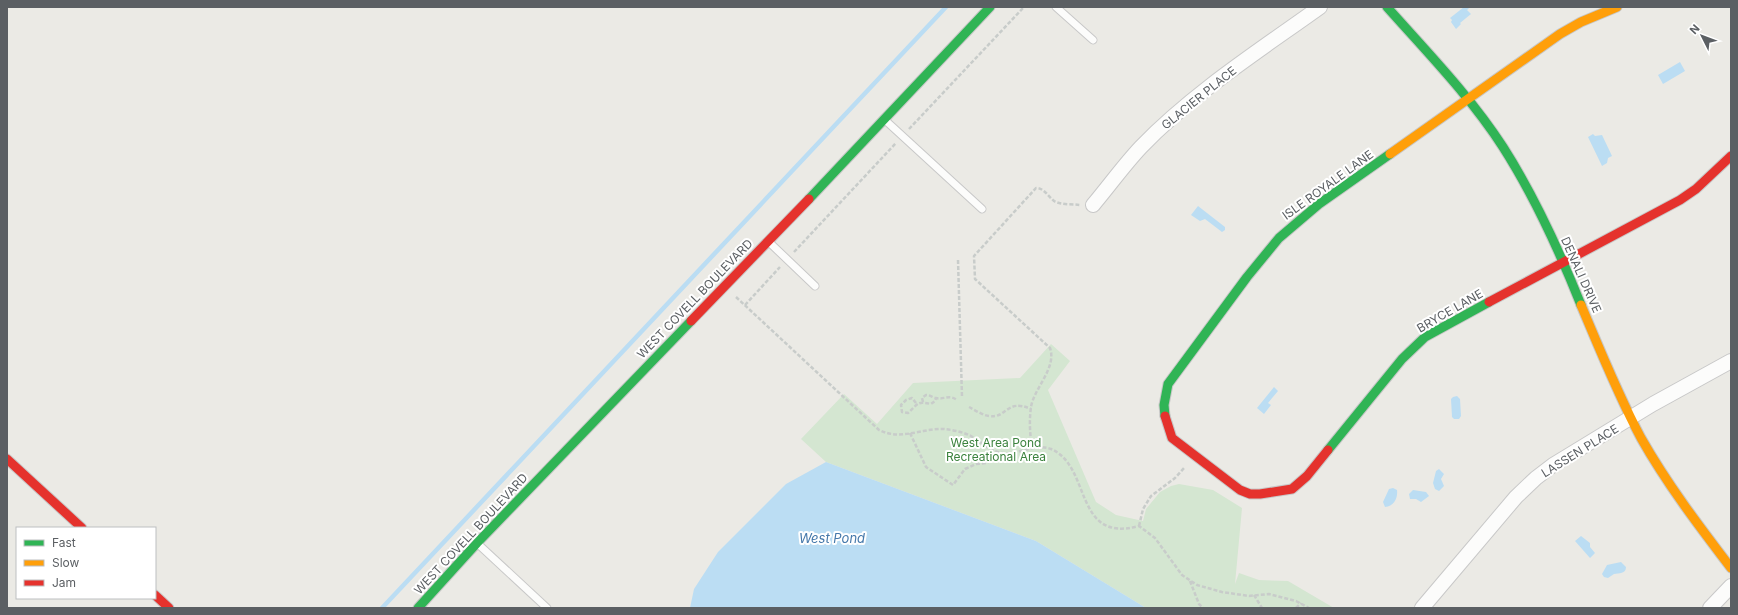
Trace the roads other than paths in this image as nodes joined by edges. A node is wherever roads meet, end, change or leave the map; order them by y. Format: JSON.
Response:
{"nodes":[{"id":1,"x":990,"y":7,"type":"edge"},
{"id":2,"x":1056,"y":7,"type":"edge"},
{"id":3,"x":1320,"y":7,"type":"edge"},
{"id":4,"x":1387,"y":7,"type":"edge"},
{"id":5,"x":1617,"y":7,"type":"edge"},
{"id":6,"x":1093,"y":40,"type":"dead end"},
{"id":7,"x":1468,"y":99,"type":"junction"},
{"id":8,"x":885,"y":120,"type":"junction"},
{"id":9,"x":1731,"y":156,"type":"edge"},
{"id":10,"x":1093,"y":205,"type":"road end"},
{"id":11,"x":982,"y":209,"type":"dead end"},
{"id":12,"x":768,"y":241,"type":"junction"},
{"id":13,"x":1563,"y":262,"type":"junction"},
{"id":14,"x":815,"y":286,"type":"dead end"},
{"id":15,"x":1731,"y":361,"type":"edge"},
{"id":16,"x":1631,"y":418,"type":"junction"},
{"id":17,"x":1196,"y":456,"type":"joint"},
{"id":18,"x":7,"y":459,"type":"edge"},
{"id":19,"x":81,"y":527,"type":"edge"},
{"id":20,"x":477,"y":543,"type":"junction"},
{"id":21,"x":1731,"y":568,"type":"edge"},
{"id":22,"x":1731,"y":586,"type":"edge"},
{"id":23,"x":156,"y":596,"type":"edge"},
{"id":24,"x":169,"y":608,"type":"edge"},
{"id":25,"x":418,"y":608,"type":"edge"},
{"id":26,"x":547,"y":608,"type":"edge"},
{"id":27,"x":1422,"y":608,"type":"edge"},
{"id":28,"x":1710,"y":608,"type":"edge"}],
"edges":[{"from":1,"to":8,"type":"street","name":"WEST COVELL BOULEVARD"},
{"from":2,"to":6,"type":"lane"},
{"from":3,"to":10,"type":"street","name":"GLACIER PLACE"},
{"from":4,"to":7,"type":"street","name":"DENALI DRIVE"},
{"from":5,"to":7,"type":"street","name":"ISLE ROYALE LANE"},
{"from":7,"to":13,"type":"street","name":"DENALI DRIVE"},
{"from":7,"to":17,"type":"street","name":"ISLE ROYALE LANE"},
{"from":8,"to":11,"type":"lane"},
{"from":8,"to":12,"type":"street","name":"WEST COVELL BOULEVARD"},
{"from":9,"to":13,"type":"street","name":"BRYCE LANE"},
{"from":12,"to":14,"type":"lane"},
{"from":12,"to":20,"type":"street","name":"WEST COVELL BOULEVARD"},
{"from":13,"to":16,"type":"street","name":"DENALI DRIVE"},
{"from":13,"to":17,"type":"street","name":"BRYCE LANE"},
{"from":15,"to":16,"type":"street","name":"LASSEN PLACE"},
{"from":16,"to":21,"type":"street","name":"DENALI DRIVE"},
{"from":16,"to":27,"type":"street","name":"LASSEN PLACE"},
{"from":18,"to":19,"type":"street"},
{"from":20,"to":25,"type":"street","name":"WEST COVELL BOULEVARD"},
{"from":20,"to":26,"type":"lane"},
{"from":22,"to":28,"type":"street"},
{"from":23,"to":24,"type":"street"}]}
